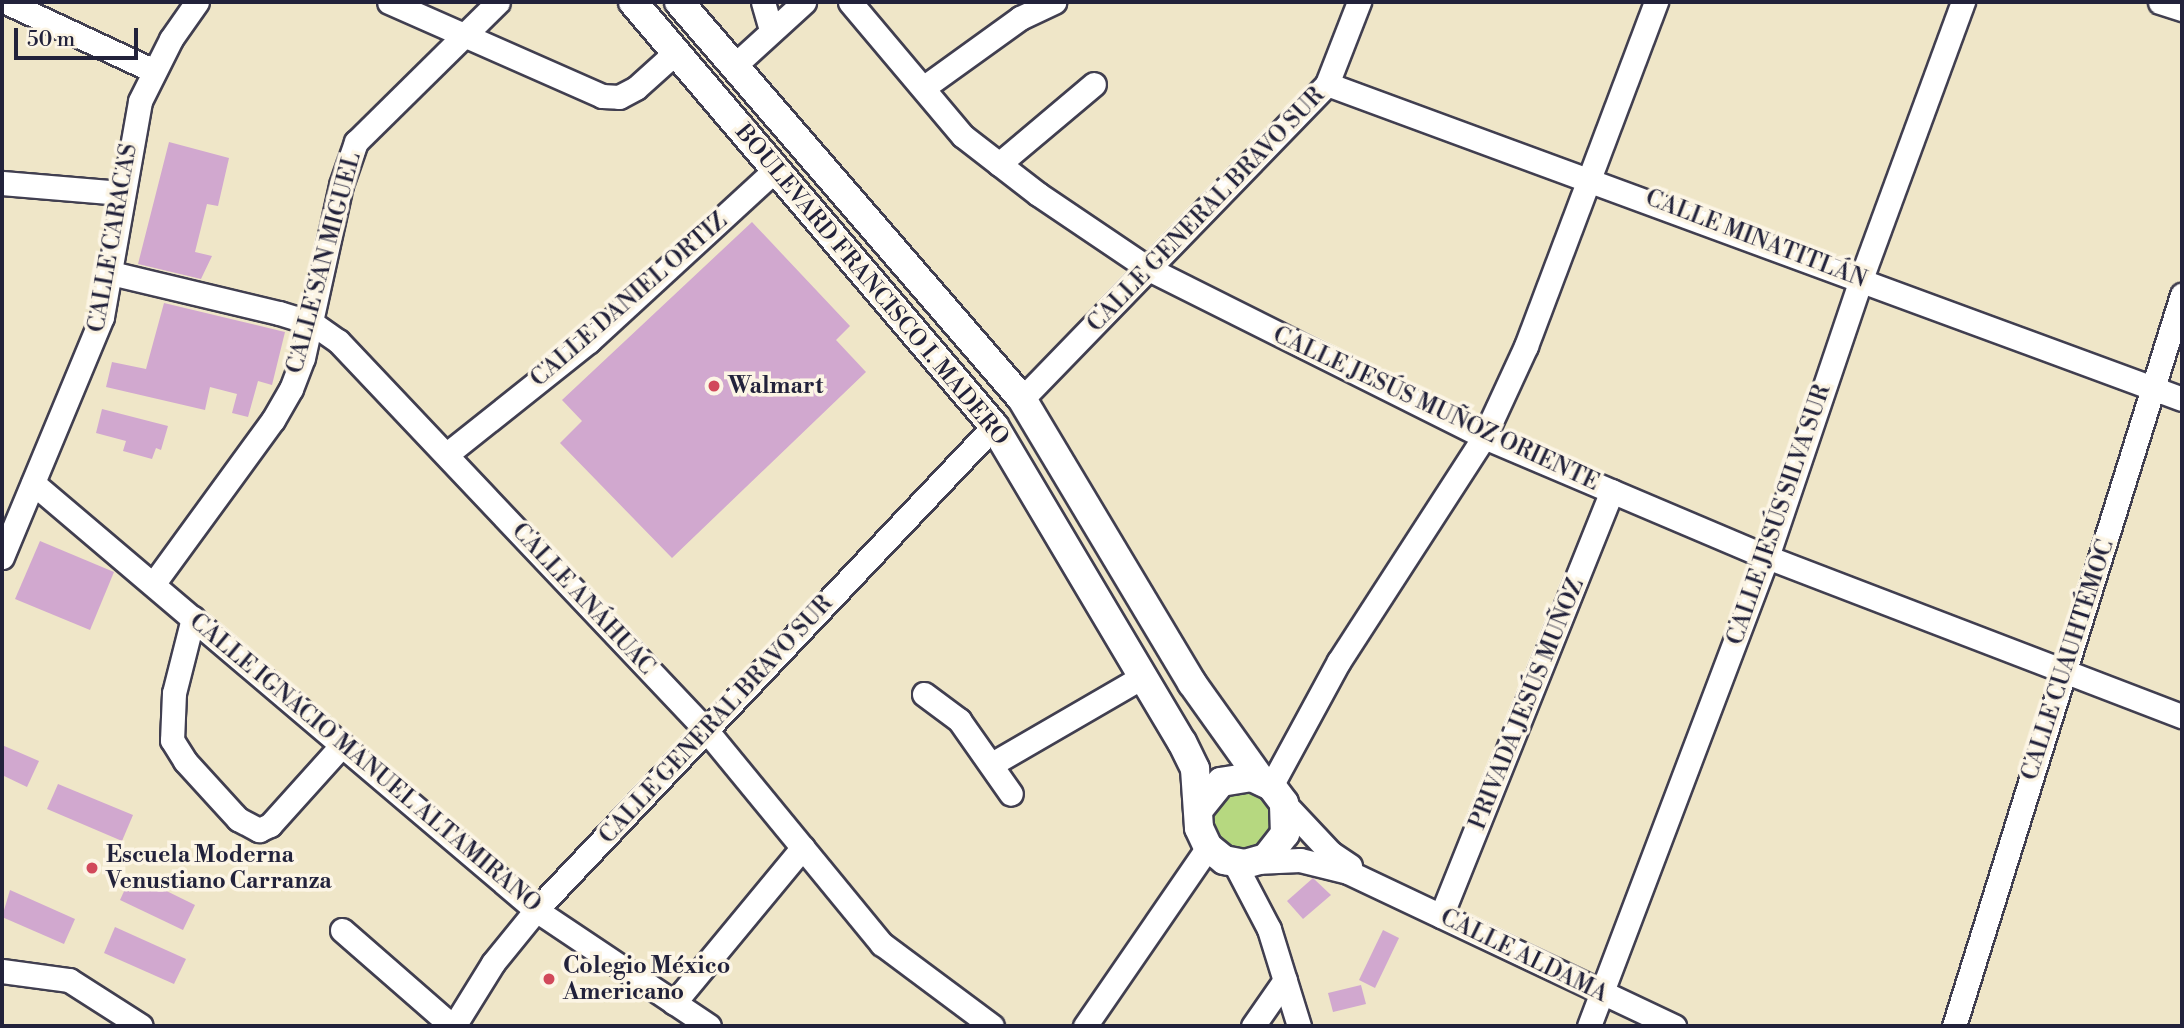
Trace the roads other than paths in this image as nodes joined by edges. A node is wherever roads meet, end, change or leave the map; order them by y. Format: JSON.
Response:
{"nodes":[{"id":1,"x":6,"y":2,"type":"edge"},
{"id":2,"x":197,"y":2,"type":"edge"},
{"id":3,"x":389,"y":2,"type":"edge"},
{"id":4,"x":498,"y":2,"type":"edge"},
{"id":5,"x":633,"y":2,"type":"edge"},
{"id":6,"x":679,"y":2,"type":"edge"},
{"id":7,"x":763,"y":2,"type":"edge"},
{"id":8,"x":804,"y":2,"type":"edge"},
{"id":9,"x":850,"y":2,"type":"edge"},
{"id":10,"x":1054,"y":2,"type":"edge"},
{"id":11,"x":1359,"y":2,"type":"edge"},
{"id":12,"x":1656,"y":2,"type":"edge"},
{"id":13,"x":1963,"y":2,"type":"edge"},
{"id":14,"x":2160,"y":2,"type":"edge"},
{"id":15,"x":2182,"y":9,"type":"edge"},
{"id":16,"x":772,"y":30,"type":"junction"},
{"id":17,"x":461,"y":33,"type":"junction"},
{"id":18,"x":676,"y":52,"type":"junction"},
{"id":19,"x":734,"y":66,"type":"junction"},
{"id":20,"x":154,"y":71,"type":"junction"},
{"id":21,"x":1327,"y":83,"type":"junction"},
{"id":22,"x":1094,"y":84,"type":"dead end"},
{"id":23,"x":923,"y":88,"type":"junction"},
{"id":24,"x":999,"y":164,"type":"junction"},
{"id":25,"x":776,"y":169,"type":"junction"},
{"id":26,"x":1591,"y":177,"type":"junction"},
{"id":27,"x":2,"y":183,"type":"edge"},
{"id":28,"x":122,"y":193,"type":"junction"},
{"id":29,"x":1149,"y":269,"type":"junction"},
{"id":30,"x":111,"y":273,"type":"junction"},
{"id":31,"x":1861,"y":279,"type":"junction"},
{"id":32,"x":2182,"y":295,"type":"edge"},
{"id":33,"x":312,"y":323,"type":"junction"},
{"id":34,"x":2155,"y":389,"type":"junction"},
{"id":35,"x":2182,"y":399,"type":"edge"},
{"id":36,"x":1022,"y":400,"type":"junction"},
{"id":37,"x":995,"y":426,"type":"junction"},
{"id":38,"x":1484,"y":437,"type":"junction"},
{"id":39,"x":447,"y":454,"type":"junction"},
{"id":40,"x":33,"y":484,"type":"junction"},
{"id":41,"x":1612,"y":491,"type":"junction"},
{"id":42,"x":2,"y":557,"type":"edge"},
{"id":43,"x":1767,"y":557,"type":"junction"},
{"id":44,"x":154,"y":583,"type":"junction"},
{"id":45,"x":193,"y":618,"type":"junction"},
{"id":46,"x":2064,"y":669,"type":"junction"},
{"id":47,"x":1144,"y":676,"type":"junction"},
{"id":48,"x":924,"y":694,"type":"dead end"},
{"id":49,"x":2182,"y":716,"type":"edge"},
{"id":50,"x":706,"y":730,"type":"junction"},
{"id":51,"x":342,"y":745,"type":"junction"},
{"id":52,"x":992,"y":764,"type":"junction"},
{"id":53,"x":1272,"y":790,"type":"junction"},
{"id":54,"x":1011,"y":794,"type":"dead end"},
{"id":55,"x":1201,"y":807,"type":"junction"},
{"id":56,"x":803,"y":847,"type":"junction"},
{"id":57,"x":1208,"y":847,"type":"junction"},
{"id":58,"x":1245,"y":863,"type":"junction"},
{"id":59,"x":1376,"y":884,"type":"junction"},
{"id":60,"x":536,"y":910,"type":"junction"},
{"id":61,"x":1441,"y":916,"type":"junction"},
{"id":62,"x":342,"y":930,"type":"dead end"},
{"id":63,"x":2,"y":971,"type":"edge"},
{"id":64,"x":1285,"y":980,"type":"junction"},
{"id":65,"x":1603,"y":994,"type":"junction"},
{"id":66,"x":674,"y":1003,"type":"junction"},
{"id":67,"x":141,"y":1026,"type":"edge"},
{"id":68,"x":453,"y":1026,"type":"edge"},
{"id":69,"x":709,"y":1026,"type":"edge"},
{"id":70,"x":992,"y":1026,"type":"edge"},
{"id":71,"x":1085,"y":1026,"type":"edge"},
{"id":72,"x":1253,"y":1026,"type":"edge"},
{"id":73,"x":1298,"y":1026,"type":"edge"},
{"id":74,"x":1589,"y":1026,"type":"edge"},
{"id":75,"x":1674,"y":1026,"type":"edge"},
{"id":76,"x":1954,"y":1026,"type":"edge"}],
"edges":[{"from":1,"to":20,"type":"street"},
{"from":2,"to":20,"type":"street","name":"CALLE CARACAS"},
{"from":3,"to":17,"type":"street"},
{"from":4,"to":17,"type":"street","name":"CALLE SAN MIGUEL"},
{"from":5,"to":18,"type":"main road","name":"BOULEVARD FRANCISCO I. MADERO"},
{"from":6,"to":19,"type":"main road","name":"BOULEVARD FRANCISCO I. MADERO"},
{"from":7,"to":16,"type":"street"},
{"from":8,"to":16,"type":"street"},
{"from":9,"to":23,"type":"street","name":"CALLE JESÚS MUÑOZ ORIENTE"},
{"from":10,"to":23,"type":"street"},
{"from":11,"to":21,"type":"street","name":"CALLE GENERAL BRAVO SUR"},
{"from":12,"to":26,"type":"street"},
{"from":13,"to":31,"type":"street","name":"CALLE JESÚS SILVA SUR"},
{"from":14,"to":15,"type":"street"},
{"from":16,"to":19,"type":"street"},
{"from":17,"to":18,"type":"street"},
{"from":17,"to":33,"type":"street","name":"CALLE SAN MIGUEL"},
{"from":18,"to":25,"type":"main road","name":"BOULEVARD FRANCISCO I. MADERO"},
{"from":19,"to":36,"type":"main road","name":"BOULEVARD FRANCISCO I. MADERO"},
{"from":20,"to":28,"type":"street","name":"CALLE CARACAS"},
{"from":21,"to":26,"type":"street","name":"CALLE MINATITLÁN"},
{"from":21,"to":29,"type":"street","name":"CALLE GENERAL BRAVO SUR"},
{"from":22,"to":24,"type":"street"},
{"from":23,"to":24,"type":"street","name":"CALLE JESÚS MUÑOZ ORIENTE"},
{"from":24,"to":29,"type":"street","name":"CALLE JESÚS MUÑOZ ORIENTE"},
{"from":25,"to":37,"type":"main road","name":"BOULEVARD FRANCISCO I. MADERO"},
{"from":25,"to":39,"type":"street","name":"CALLE DANIEL ORTIZ"},
{"from":26,"to":31,"type":"street","name":"CALLE MINATITLÁN"},
{"from":26,"to":38,"type":"street"},
{"from":27,"to":28,"type":"street"},
{"from":28,"to":30,"type":"street","name":"CALLE CARACAS"},
{"from":29,"to":36,"type":"street","name":"CALLE GENERAL BRAVO SUR"},
{"from":29,"to":38,"type":"street","name":"CALLE JESÚS MUÑOZ ORIENTE"},
{"from":30,"to":33,"type":"street","name":"CALLE ANÁHUAC"},
{"from":30,"to":40,"type":"street","name":"CALLE CARACAS"},
{"from":31,"to":34,"type":"street","name":"CALLE MINATITLÁN"},
{"from":31,"to":43,"type":"street","name":"CALLE JESÚS SILVA SUR"},
{"from":32,"to":34,"type":"street","name":"CALLE CUAUHTÉMOC"},
{"from":33,"to":39,"type":"street","name":"CALLE ANÁHUAC"},
{"from":33,"to":44,"type":"street","name":"CALLE SAN MIGUEL"},
{"from":34,"to":35,"type":"street","name":"CALLE MINATITLÁN"},
{"from":34,"to":46,"type":"street","name":"CALLE CUAUHTÉMOC"},
{"from":36,"to":53,"type":"main road","name":"BOULEVARD FRANCISCO I. MADERO"},
{"from":37,"to":47,"type":"main road","name":"BOULEVARD FRANCISCO I. MADERO"},
{"from":37,"to":50,"type":"street","name":"CALLE GENERAL BRAVO SUR"},
{"from":38,"to":41,"type":"street","name":"CALLE JESÚS MUÑOZ ORIENTE"},
{"from":38,"to":53,"type":"street"},
{"from":39,"to":50,"type":"street","name":"CALLE ANÁHUAC"},
{"from":40,"to":42,"type":"street","name":"CALLE CARACAS"},
{"from":40,"to":44,"type":"street","name":"CALLE IGNACIO MANUEL ALTAMIRANO"},
{"from":41,"to":43,"type":"street","name":"CALLE JESÚS MUÑOZ ORIENTE"},
{"from":41,"to":61,"type":"street","name":"PRIVADA JESÚS MUÑOZ"},
{"from":43,"to":46,"type":"street","name":"CALLE JESÚS MUÑOZ ORIENTE"},
{"from":43,"to":65,"type":"street","name":"CALLE JESÚS SILVA SUR"},
{"from":44,"to":45,"type":"street","name":"CALLE IGNACIO MANUEL ALTAMIRANO"},
{"from":45,"to":51,"type":"street","name":"CALLE IGNACIO MANUEL ALTAMIRANO"},
{"from":45,"to":51,"type":"street"},
{"from":46,"to":49,"type":"street","name":"CALLE JESÚS MUÑOZ ORIENTE"},
{"from":46,"to":76,"type":"street","name":"CALLE CUAUHTÉMOC"},
{"from":47,"to":52,"type":"street"},
{"from":47,"to":55,"type":"main road","name":"BOULEVARD FRANCISCO I. MADERO"},
{"from":48,"to":52,"type":"street"},
{"from":50,"to":56,"type":"street","name":"CALLE ANÁHUAC"},
{"from":50,"to":60,"type":"street","name":"CALLE GENERAL BRAVO SUR"},
{"from":51,"to":60,"type":"street","name":"CALLE IGNACIO MANUEL ALTAMIRANO"},
{"from":52,"to":54,"type":"street"},
{"from":53,"to":55,"type":"main road"},
{"from":53,"to":58,"type":"main road"},
{"from":53,"to":59,"type":"street","name":"CALLE ALDAMA"},
{"from":55,"to":57,"type":"main road"},
{"from":56,"to":66,"type":"street"},
{"from":56,"to":70,"type":"street","name":"CALLE ANÁHUAC"},
{"from":57,"to":58,"type":"main road"},
{"from":57,"to":71,"type":"street"},
{"from":58,"to":59,"type":"street","name":"CALLE ALDAMA"},
{"from":58,"to":64,"type":"street"},
{"from":59,"to":61,"type":"street","name":"CALLE ALDAMA"},
{"from":60,"to":66,"type":"street","name":"CALLE IGNACIO MANUEL ALTAMIRANO"},
{"from":60,"to":68,"type":"street","name":"CALLE GENERAL BRAVO SUR"},
{"from":61,"to":65,"type":"street","name":"CALLE ALDAMA"},
{"from":62,"to":68,"type":"street"},
{"from":63,"to":67,"type":"street"},
{"from":64,"to":72,"type":"street"},
{"from":64,"to":73,"type":"street"},
{"from":65,"to":74,"type":"street","name":"CALLE JESÚS SILVA SUR"},
{"from":65,"to":75,"type":"street","name":"CALLE ALDAMA"},
{"from":66,"to":69,"type":"street","name":"CALLE IGNACIO MANUEL ALTAMIRANO"}]}
